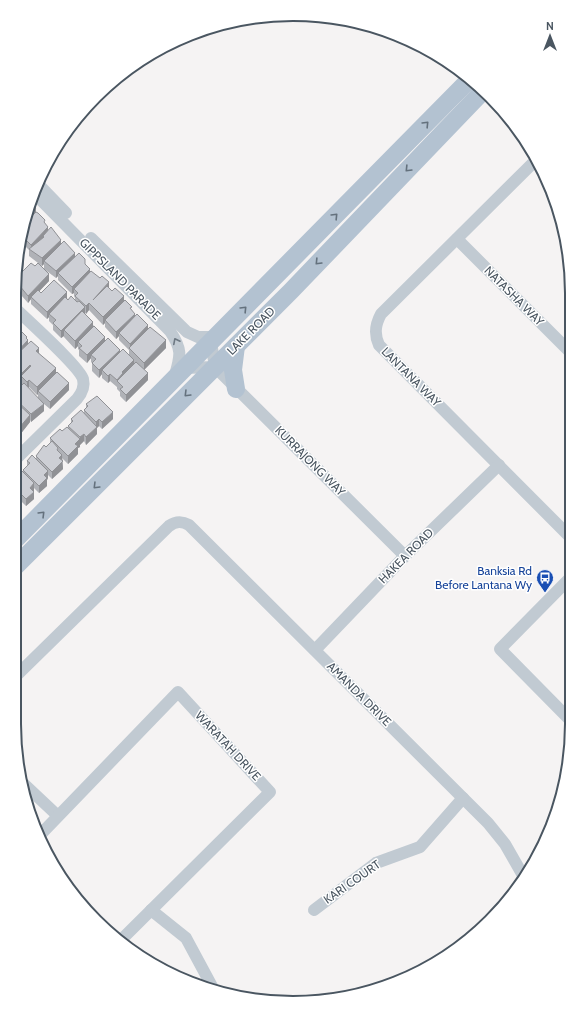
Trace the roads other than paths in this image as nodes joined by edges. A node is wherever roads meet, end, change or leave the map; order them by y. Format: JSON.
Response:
{"nodes":[{"id":1,"x":466,"y":83,"type":"edge"},
{"id":2,"x":479,"y":95,"type":"edge"},
{"id":3,"x":532,"y":164,"type":"edge"},
{"id":4,"x":42,"y":188,"type":"edge"},
{"id":5,"x":38,"y":198,"type":"edge"},
{"id":6,"x":457,"y":239,"type":"junction"},
{"id":7,"x":21,"y":314,"type":"edge"},
{"id":8,"x":214,"y":340,"type":"junction"},
{"id":9,"x":236,"y":346,"type":"junction"},
{"id":10,"x":565,"y":347,"type":"edge"},
{"id":11,"x":215,"y":367,"type":"junction"},
{"id":12,"x":179,"y":373,"type":"junction"},
{"id":13,"x":236,"y":389,"type":"junction"},
{"id":14,"x":21,"y":445,"type":"edge"},
{"id":15,"x":499,"y":465,"type":"junction"},
{"id":16,"x":565,"y":532,"type":"edge"},
{"id":17,"x":21,"y":534,"type":"edge"},
{"id":18,"x":405,"y":556,"type":"junction"},
{"id":19,"x":21,"y":561,"type":"edge"},
{"id":20,"x":565,"y":583,"type":"edge"},
{"id":21,"x":315,"y":650,"type":"junction"},
{"id":22,"x":21,"y":671,"type":"edge"},
{"id":23,"x":565,"y":715,"type":"edge"},
{"id":24,"x":29,"y":788,"type":"edge"},
{"id":25,"x":464,"y":798,"type":"junction"},
{"id":26,"x":58,"y":816,"type":"junction"},
{"id":27,"x":43,"y":831,"type":"edge"},
{"id":28,"x":521,"y":872,"type":"edge"},
{"id":29,"x":151,"y":910,"type":"junction"},
{"id":30,"x":314,"y":910,"type":"dead end"},
{"id":31,"x":124,"y":937,"type":"edge"},
{"id":32,"x":210,"y":983,"type":"edge"}],
"edges":[{"from":8,"to":1,"type":"main road","name":"LAKE ROAD","one_way":true},
{"from":2,"to":9,"type":"main road","name":"LAKE ROAD","one_way":true},
{"from":3,"to":6,"type":"street","name":"LANTANA WAY"},
{"from":4,"to":8,"type":"street","name":"GIPPSLAND PARADE"},
{"from":12,"to":5,"type":"street","name":"GIPPSLAND PARADE","one_way":true},
{"from":6,"to":10,"type":"street","name":"NATASHA WAY"},
{"from":6,"to":15,"type":"street","name":"LANTANA WAY"},
{"from":7,"to":14,"type":"street"},
{"from":8,"to":11,"type":"street"},
{"from":8,"to":12,"type":"main road","name":"LAKE ROAD"},
{"from":9,"to":11,"type":"main road","name":"LAKE ROAD"},
{"from":9,"to":13,"type":"main road"},
{"from":11,"to":12,"type":"street"},
{"from":11,"to":13,"type":"street","name":"KURRAJONG WAY"},
{"from":11,"to":19,"type":"main road","name":"LAKE ROAD","one_way":true},
{"from":17,"to":12,"type":"main road","name":"LAKE ROAD","one_way":true},
{"from":13,"to":18,"type":"street","name":"KURRAJONG WAY"},
{"from":15,"to":16,"type":"street","name":"LANTANA WAY"},
{"from":15,"to":18,"type":"street","name":"HAKEA ROAD"},
{"from":18,"to":21,"type":"street","name":"HAKEA ROAD"},
{"from":20,"to":23,"type":"street"},
{"from":21,"to":22,"type":"street","name":"AMANDA DRIVE"},
{"from":21,"to":25,"type":"street","name":"AMANDA DRIVE"},
{"from":24,"to":26,"type":"street"},
{"from":25,"to":28,"type":"street","name":"AMANDA DRIVE"},
{"from":25,"to":30,"type":"street","name":"KARI COURT"},
{"from":26,"to":27,"type":"street","name":"WARATAH DRIVE"},
{"from":26,"to":29,"type":"street","name":"WARATAH DRIVE"},
{"from":29,"to":31,"type":"street","name":"WARATAH DRIVE"},
{"from":29,"to":32,"type":"street"}]}
